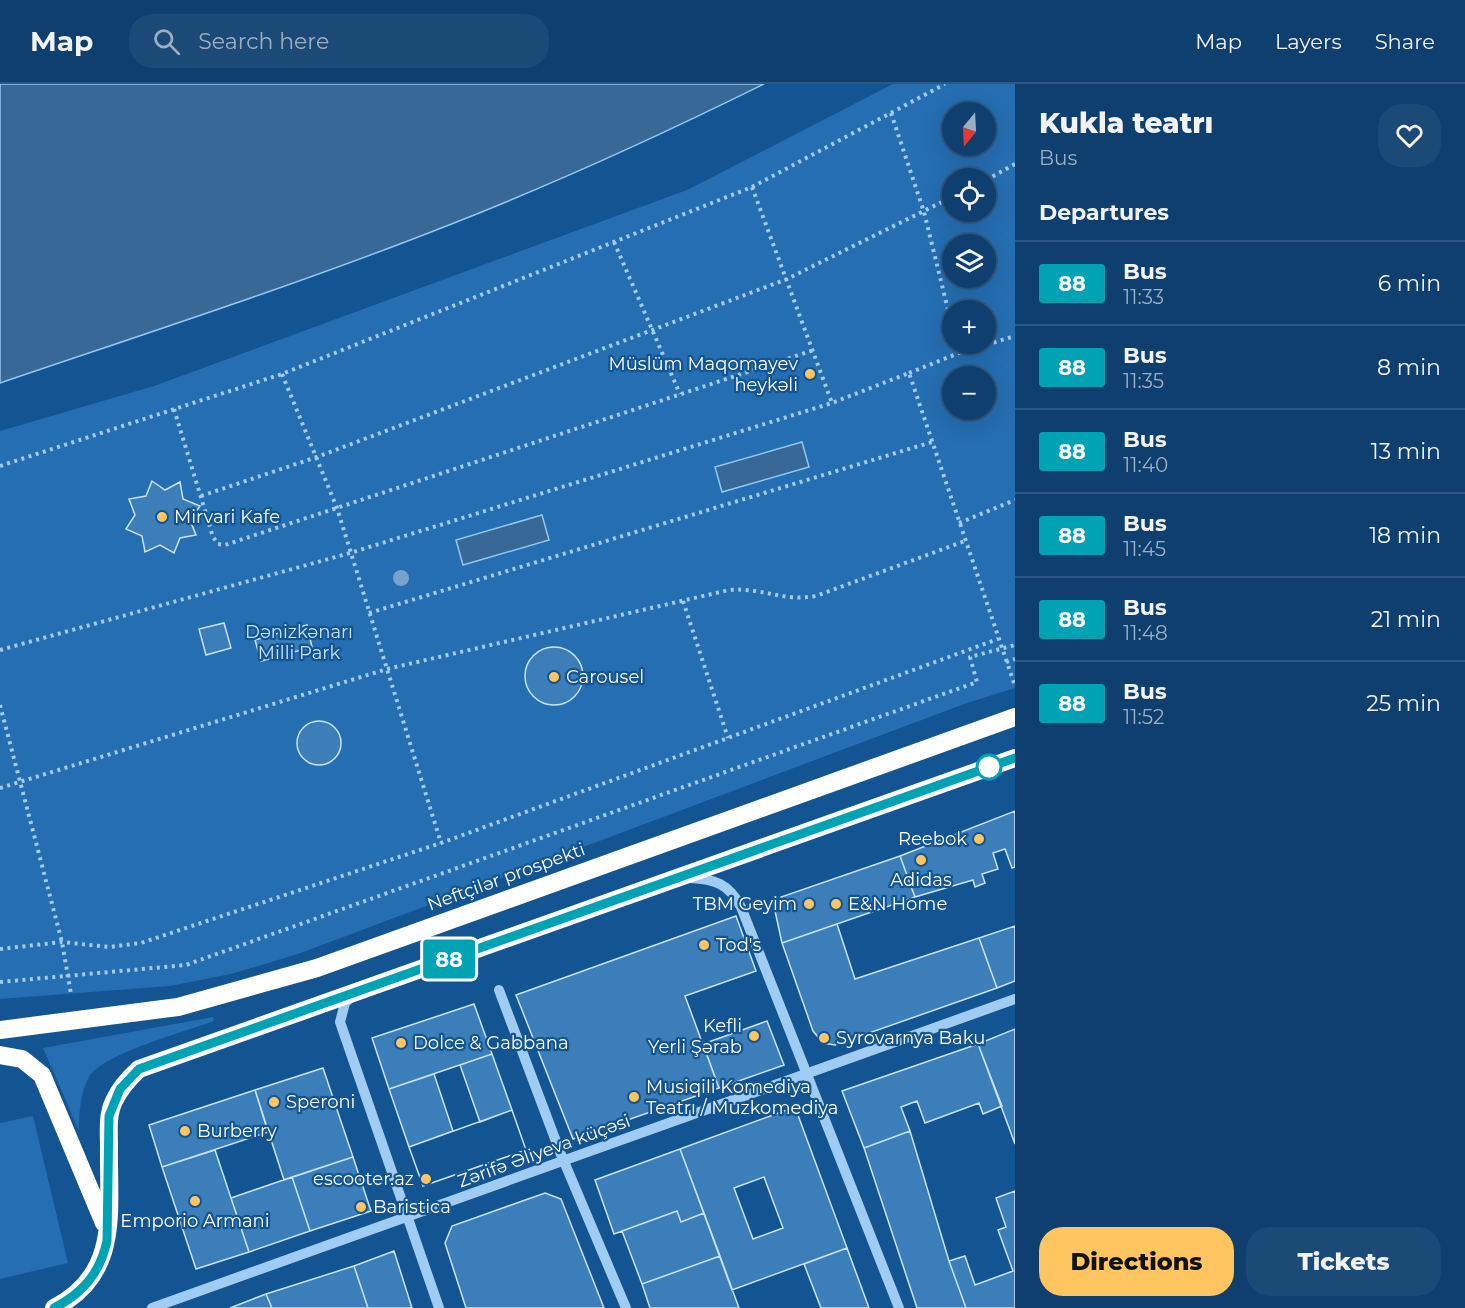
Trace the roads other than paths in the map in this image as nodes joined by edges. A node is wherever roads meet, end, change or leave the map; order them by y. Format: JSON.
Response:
{"nodes":[{"id":1,"x":1015,"y":717,"type":"edge"},
{"id":2,"x":1015,"y":758,"type":"edge"},
{"id":3,"x":674,"y":878,"type":"junction"},
{"id":4,"x":499,"y":990,"type":"dead end"},
{"id":5,"x":357,"y":992,"type":"junction"},
{"id":6,"x":1015,"y":999,"type":"edge"},
{"id":7,"x":0,"y":1030,"type":"edge"},
{"id":8,"x":0,"y":1055,"type":"edge"},
{"id":9,"x":805,"y":1074,"type":"junction"},
{"id":10,"x":564,"y":1160,"type":"junction"},
{"id":11,"x":409,"y":1218,"type":"junction"},
{"id":12,"x":107,"y":1230,"type":"junction"},
{"id":13,"x":187,"y":1303,"type":"edge"},
{"id":14,"x":54,"y":1308,"type":"edge"},
{"id":15,"x":152,"y":1308,"type":"edge"},
{"id":16,"x":439,"y":1308,"type":"edge"},
{"id":17,"x":626,"y":1308,"type":"edge"},
{"id":18,"x":899,"y":1308,"type":"edge"}],
"edges":[{"from":1,"to":7,"type":"highway","name":"Neftçilər prospekti"},
{"from":2,"to":3,"type":"highway"},
{"from":3,"to":5,"type":"highway"},
{"from":3,"to":9,"type":"street"},
{"from":4,"to":10,"type":"street"},
{"from":5,"to":11,"type":"street"},
{"from":5,"to":12,"type":"highway"},
{"from":6,"to":9,"type":"street","name":"Zərifə Əliyeva küçəsi"},
{"from":8,"to":12,"type":"highway"},
{"from":9,"to":10,"type":"street","name":"Zərifə Əliyeva küçəsi"},
{"from":9,"to":18,"type":"street"},
{"from":10,"to":11,"type":"street","name":"Zərifə Əliyeva küçəsi"},
{"from":10,"to":17,"type":"street"},
{"from":11,"to":13,"type":"street","name":"Zərifə Əliyeva küçəsi"},
{"from":11,"to":16,"type":"street"},
{"from":12,"to":14,"type":"highway"},
{"from":13,"to":15,"type":"street","name":"Zərifə Əliyeva küçəsi"}]}
